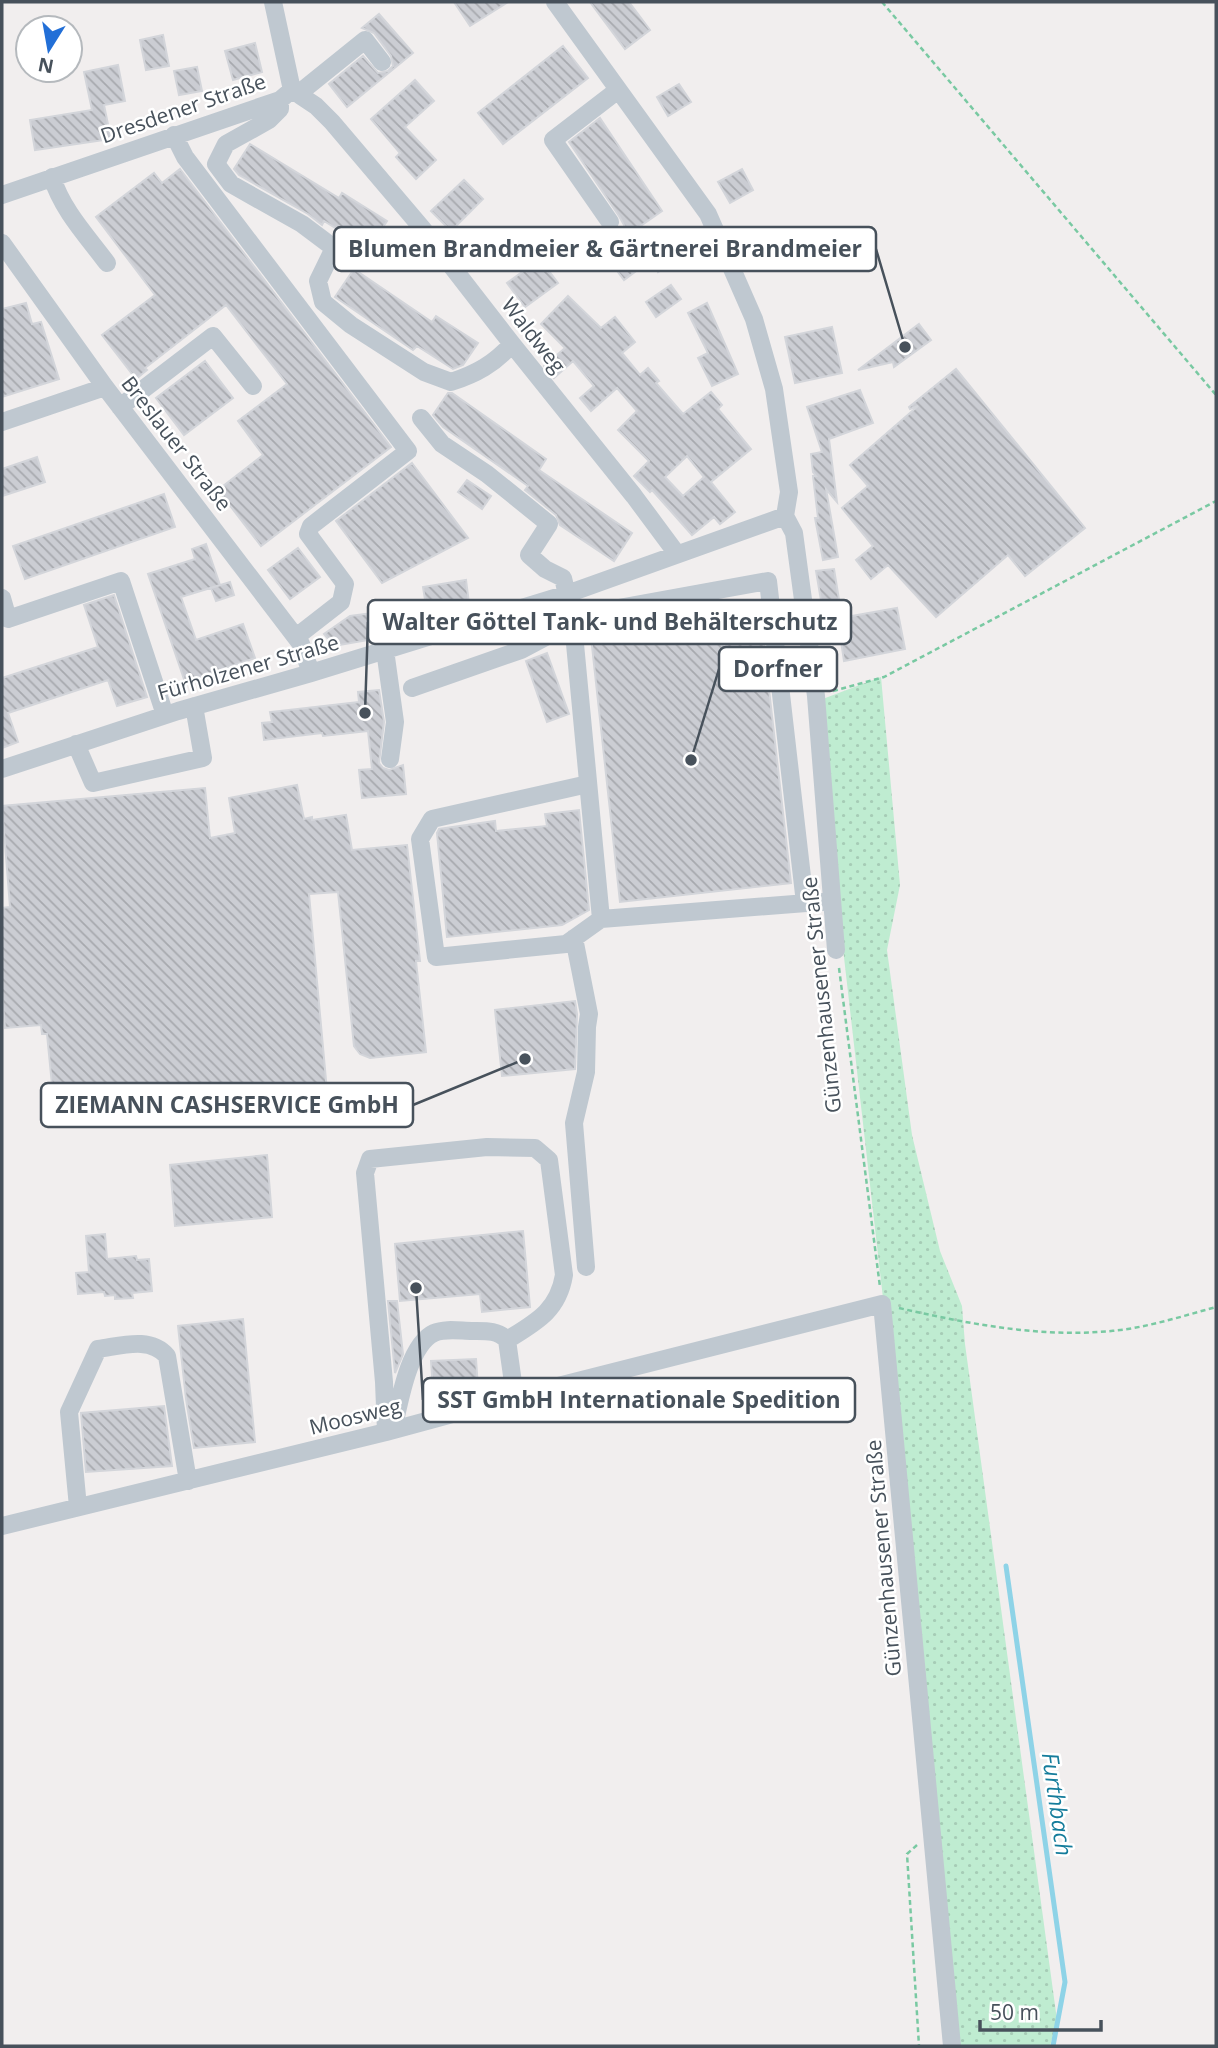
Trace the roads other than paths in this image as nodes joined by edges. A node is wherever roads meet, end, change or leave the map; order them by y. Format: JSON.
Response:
{"nodes":[{"id":1,"x":273,"y":2,"type":"edge"},
{"id":2,"x":555,"y":2,"type":"edge"},
{"id":3,"x":382,"y":62,"type":"dead end"},
{"id":4,"x":618,"y":90,"type":"junction"},
{"id":5,"x":290,"y":94,"type":"junction"},
{"id":6,"x":174,"y":135,"type":"junction"},
{"id":7,"x":51,"y":177,"type":"junction"},
{"id":8,"x":2,"y":195,"type":"edge"},
{"id":9,"x":610,"y":222,"type":"dead end"},
{"id":10,"x":422,"y":228,"type":"junction"},
{"id":11,"x":2,"y":243,"type":"edge"},
{"id":12,"x":334,"y":248,"type":"junction"},
{"id":13,"x":107,"y":263,"type":"dead end"},
{"id":14,"x":512,"y":344,"type":"junction"},
{"id":15,"x":253,"y":386,"type":"dead end"},
{"id":16,"x":105,"y":387,"type":"junction"},
{"id":17,"x":120,"y":407,"type":"junction"},
{"id":18,"x":421,"y":418,"type":"dead end"},
{"id":19,"x":2,"y":422,"type":"edge"},
{"id":20,"x":785,"y":516,"type":"junction"},
{"id":21,"x":677,"y":554,"type":"junction"},
{"id":22,"x":567,"y":594,"type":"junction"},
{"id":23,"x":2,"y":598,"type":"edge"},
{"id":24,"x":574,"y":618,"type":"junction"},
{"id":25,"x":296,"y":638,"type":"junction"},
{"id":26,"x":385,"y":650,"type":"junction"},
{"id":27,"x":311,"y":673,"type":"junction"},
{"id":28,"x":412,"y":688,"type":"dead end"},
{"id":29,"x":194,"y":706,"type":"junction"},
{"id":30,"x":165,"y":715,"type":"junction"},
{"id":31,"x":76,"y":744,"type":"junction"},
{"id":32,"x":390,"y":759,"type":"dead end"},
{"id":33,"x":2,"y":769,"type":"edge"},
{"id":34,"x":588,"y":784,"type":"junction"},
{"id":35,"x":832,"y":901,"type":"junction"},
{"id":36,"x":805,"y":903,"type":"junction"},
{"id":37,"x":606,"y":919,"type":"junction"},
{"id":38,"x":575,"y":938,"type":"junction"},
{"id":39,"x":836,"y":950,"type":"road end"},
{"id":40,"x":586,"y":1267,"type":"dead end"},
{"id":41,"x":882,"y":1304,"type":"joint"},
{"id":42,"x":507,"y":1340,"type":"junction"},
{"id":43,"x":515,"y":1397,"type":"junction"},
{"id":44,"x":390,"y":1431,"type":"junction"},
{"id":45,"x":188,"y":1481,"type":"junction"},
{"id":46,"x":78,"y":1507,"type":"junction"},
{"id":47,"x":2,"y":1526,"type":"edge"},
{"id":48,"x":952,"y":2046,"type":"edge"}],
"edges":[{"from":1,"to":5,"type":"street","name":"Dresdener Straße"},
{"from":2,"to":4,"type":"street","name":"Günzenhausener Straße"},
{"from":3,"to":5,"type":"street"},
{"from":4,"to":9,"type":"street"},
{"from":4,"to":20,"type":"street","name":"Günzenhausener Straße"},
{"from":5,"to":6,"type":"street","name":"Dresdener Straße"},
{"from":5,"to":10,"type":"street","name":"Waldweg"},
{"from":5,"to":12,"type":"street"},
{"from":6,"to":7,"type":"street","name":"Dresdener Straße"},
{"from":6,"to":25,"type":"street"},
{"from":7,"to":8,"type":"street","name":"Dresdener Straße"},
{"from":7,"to":13,"type":"street"},
{"from":10,"to":12,"type":"street"},
{"from":10,"to":14,"type":"street","name":"Waldweg"},
{"from":11,"to":16,"type":"street","name":"Breslauer Straße"},
{"from":12,"to":14,"type":"street"},
{"from":14,"to":21,"type":"street","name":"Waldweg"},
{"from":15,"to":17,"type":"street"},
{"from":16,"to":17,"type":"street","name":"Breslauer Straße"},
{"from":16,"to":19,"type":"street"},
{"from":17,"to":25,"type":"street","name":"Breslauer Straße"},
{"from":18,"to":22,"type":"street"},
{"from":20,"to":21,"type":"street","name":"Fürholzener Straße"},
{"from":20,"to":35,"type":"street","name":"Günzenhausener Straße"},
{"from":21,"to":22,"type":"street","name":"Fürholzener Straße"},
{"from":22,"to":24,"type":"street"},
{"from":22,"to":26,"type":"street","name":"Fürholzener Straße"},
{"from":23,"to":30,"type":"street"},
{"from":24,"to":28,"type":"street"},
{"from":24,"to":34,"type":"street"},
{"from":24,"to":36,"type":"street"},
{"from":24,"to":37,"type":"street"},
{"from":25,"to":27,"type":"street","name":"Breslauer Straße"},
{"from":26,"to":27,"type":"street","name":"Fürholzener Straße"},
{"from":26,"to":32,"type":"street"},
{"from":27,"to":29,"type":"street","name":"Fürholzener Straße"},
{"from":29,"to":30,"type":"street","name":"Fürholzener Straße"},
{"from":29,"to":31,"type":"street"},
{"from":30,"to":31,"type":"street","name":"Fürholzener Straße"},
{"from":31,"to":33,"type":"street","name":"Fürholzener Straße"},
{"from":34,"to":37,"type":"street"},
{"from":34,"to":38,"type":"street"},
{"from":35,"to":36,"type":"street"},
{"from":35,"to":39,"type":"street","name":"Günzenhausener Straße"},
{"from":36,"to":37,"type":"street"},
{"from":37,"to":38,"type":"street"},
{"from":38,"to":40,"type":"street"},
{"from":41,"to":43,"type":"street","name":"Moosweg"},
{"from":41,"to":48,"type":"street","name":"Günzenhausener Straße"},
{"from":42,"to":43,"type":"street"},
{"from":42,"to":44,"type":"street"},
{"from":42,"to":44,"type":"street"},
{"from":43,"to":44,"type":"street","name":"Moosweg"},
{"from":44,"to":45,"type":"street","name":"Moosweg"},
{"from":45,"to":46,"type":"street","name":"Moosweg"},
{"from":45,"to":46,"type":"street"},
{"from":46,"to":47,"type":"street","name":"Moosweg"}]}
